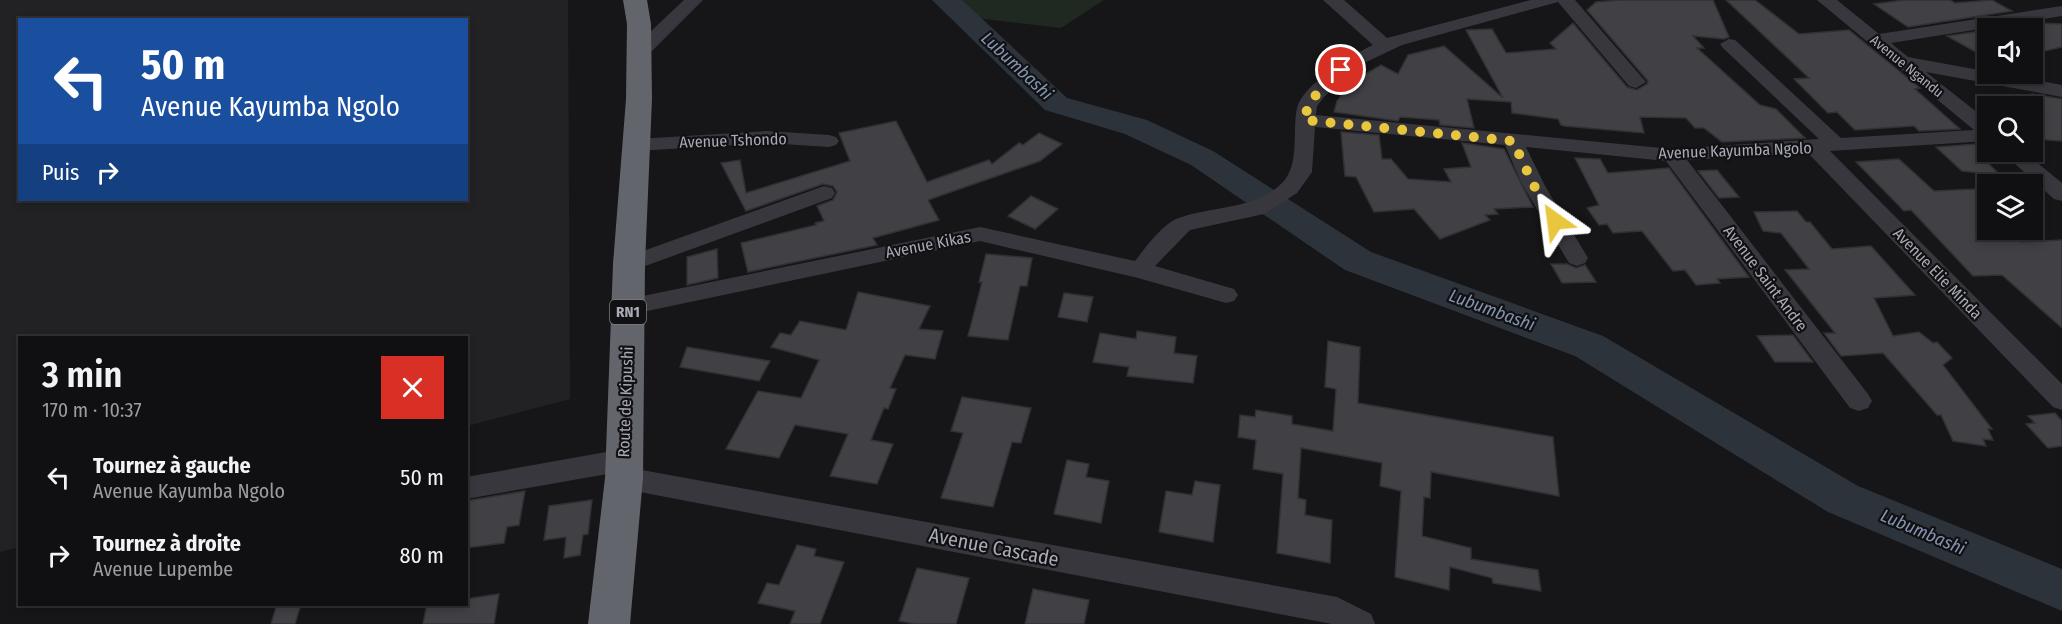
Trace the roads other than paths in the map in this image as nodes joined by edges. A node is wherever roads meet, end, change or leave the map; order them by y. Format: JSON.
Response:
{"nodes":[{"id":1,"x":635,"y":0,"type":"edge"},
{"id":2,"x":694,"y":0,"type":"edge"},
{"id":3,"x":1332,"y":0,"type":"edge"},
{"id":4,"x":1551,"y":0,"type":"edge"},
{"id":5,"x":1566,"y":0,"type":"edge"},
{"id":6,"x":1827,"y":0,"type":"edge"},
{"id":7,"x":1528,"y":2,"type":"edge"},
{"id":8,"x":2062,"y":11,"type":"edge"},
{"id":9,"x":1876,"y":40,"type":"junction"},
{"id":10,"x":1729,"y":44,"type":"dead end"},
{"id":11,"x":1384,"y":45,"type":"junction"},
{"id":12,"x":639,"y":53,"type":"junction"},
{"id":13,"x":1902,"y":61,"type":"junction"},
{"id":14,"x":1636,"y":82,"type":"dead end"},
{"id":15,"x":2062,"y":91,"type":"edge"},
{"id":16,"x":1304,"y":120,"type":"junction"},
{"id":17,"x":1977,"y":124,"type":"edge"},
{"id":18,"x":1977,"y":134,"type":"edge"},
{"id":19,"x":829,"y":141,"type":"dead end"},
{"id":20,"x":1513,"y":141,"type":"junction"},
{"id":21,"x":637,"y":145,"type":"junction"},
{"id":22,"x":1837,"y":145,"type":"junction"},
{"id":23,"x":1814,"y":147,"type":"junction"},
{"id":24,"x":1672,"y":155,"type":"junction"},
{"id":25,"x":2024,"y":162,"type":"edge"},
{"id":26,"x":824,"y":193,"type":"dead end"},
{"id":27,"x":2062,"y":194,"type":"edge"},
{"id":28,"x":1577,"y":258,"type":"dead end"},
{"id":29,"x":629,"y":264,"type":"junction"},
{"id":30,"x":1140,"y":270,"type":"junction"},
{"id":31,"x":1226,"y":295,"type":"dead end"},
{"id":32,"x":628,"y":307,"type":"junction"},
{"id":33,"x":2062,"y":400,"type":"edge"},
{"id":34,"x":1859,"y":401,"type":"dead end"},
{"id":35,"x":624,"y":469,"type":"junction"},
{"id":36,"x":468,"y":488,"type":"edge"},
{"id":37,"x":609,"y":624,"type":"edge"},
{"id":38,"x":1360,"y":624,"type":"edge"}],
"edges":[{"from":1,"to":12,"type":"highway","name":"Route de Kipushi","number":"RN1"},
{"from":2,"to":12,"type":"street"},
{"from":3,"to":11,"type":"street"},
{"from":4,"to":7,"type":"street"},
{"from":5,"to":14,"type":"street"},
{"from":6,"to":9,"type":"street","name":"Avenue Ngandu"},
{"from":7,"to":11,"type":"street"},
{"from":8,"to":9,"type":"street"},
{"from":9,"to":13,"type":"street","name":"Avenue Ngandu"},
{"from":10,"to":22,"type":"street"},
{"from":11,"to":16,"type":"street"},
{"from":12,"to":21,"type":"highway","name":"Route de Kipushi","number":"RN1"},
{"from":13,"to":15,"type":"street"},
{"from":13,"to":17,"type":"street","name":"Avenue Ngandu"},
{"from":16,"to":20,"type":"street","name":"Avenue Kayumba Ngolo"},
{"from":16,"to":30,"type":"street"},
{"from":18,"to":22,"type":"street","name":"Avenue Kayumba Ngolo"},
{"from":19,"to":21,"type":"street","name":"Avenue Tshondo"},
{"from":20,"to":24,"type":"street","name":"Avenue Kayumba Ngolo"},
{"from":20,"to":28,"type":"street"},
{"from":21,"to":29,"type":"highway","name":"Route de Kipushi","number":"RN1"},
{"from":22,"to":23,"type":"street","name":"Avenue Kayumba Ngolo"},
{"from":23,"to":24,"type":"street","name":"Avenue Kayumba Ngolo"},
{"from":23,"to":33,"type":"street","name":"Avenue Elie Minda"},
{"from":24,"to":34,"type":"street","name":"Avenue Saint Andre"},
{"from":25,"to":27,"type":"street"},
{"from":26,"to":29,"type":"street"},
{"from":29,"to":32,"type":"highway","name":"Route de Kipushi","number":"RN1"},
{"from":30,"to":31,"type":"street","name":"Avenue Kikas"},
{"from":30,"to":32,"type":"street","name":"Avenue Kikas"},
{"from":32,"to":35,"type":"highway","name":"Route de Kipushi","number":"RN1"},
{"from":35,"to":36,"type":"street"},
{"from":35,"to":37,"type":"highway","name":"Route de Kipushi","number":"RN1"},
{"from":35,"to":38,"type":"street","name":"Avenue Cascade"}]}
